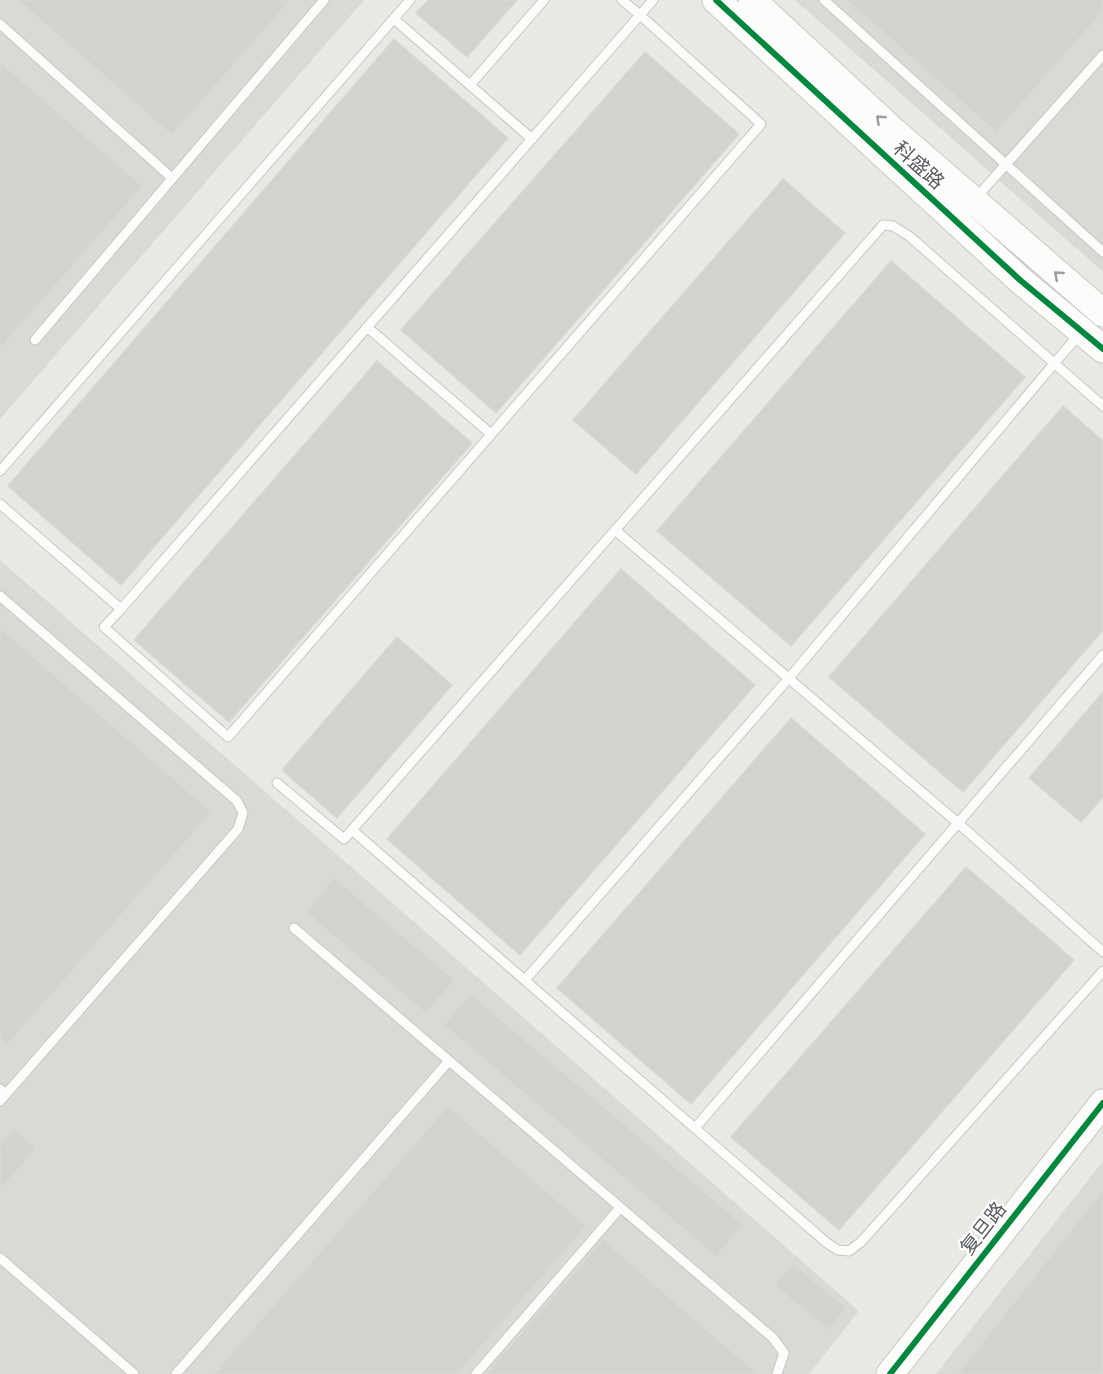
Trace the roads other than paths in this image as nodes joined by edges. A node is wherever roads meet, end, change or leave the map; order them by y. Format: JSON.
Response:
{"nodes":[{"id":1,"x":324,"y":0,"type":"edge"},
{"id":2,"x":410,"y":0,"type":"edge"},
{"id":3,"x":544,"y":0,"type":"edge"},
{"id":4,"x":622,"y":0,"type":"edge"},
{"id":5,"x":653,"y":0,"type":"edge"},
{"id":6,"x":716,"y":0,"type":"edge"},
{"id":7,"x":752,"y":0,"type":"edge"},
{"id":8,"x":824,"y":0,"type":"edge"},
{"id":9,"x":640,"y":15,"type":"junction"},
{"id":10,"x":394,"y":19,"type":"junction"},
{"id":11,"x":0,"y":24,"type":"edge"},
{"id":12,"x":1103,"y":55,"type":"edge"},
{"id":13,"x":470,"y":85,"type":"junction"},
{"id":14,"x":532,"y":139,"type":"junction"},
{"id":15,"x":1006,"y":164,"type":"junction"},
{"id":16,"x":172,"y":178,"type":"junction"},
{"id":17,"x":965,"y":211,"type":"junction"},
{"id":18,"x":1103,"y":252,"type":"edge"},
{"id":19,"x":1093,"y":319,"type":"edge"},
{"id":20,"x":367,"y":327,"type":"junction"},
{"id":21,"x":35,"y":340,"type":"dead end"},
{"id":22,"x":1103,"y":349,"type":"edge"},
{"id":23,"x":1054,"y":363,"type":"junction"},
{"id":24,"x":1103,"y":406,"type":"edge"},
{"id":25,"x":491,"y":434,"type":"junction"},
{"id":26,"x":0,"y":471,"type":"edge"},
{"id":27,"x":0,"y":504,"type":"edge"},
{"id":28,"x":615,"y":530,"type":"junction"},
{"id":29,"x":0,"y":596,"type":"edge"},
{"id":30,"x":121,"y":609,"type":"junction"},
{"id":31,"x":1103,"y":656,"type":"edge"},
{"id":32,"x":789,"y":678,"type":"junction"},
{"id":33,"x":277,"y":783,"type":"dead end"},
{"id":34,"x":958,"y":823,"type":"junction"},
{"id":35,"x":352,"y":830,"type":"junction"},
{"id":36,"x":294,"y":928,"type":"dead end"},
{"id":37,"x":1103,"y":952,"type":"edge"},
{"id":38,"x":1103,"y":971,"type":"edge"},
{"id":39,"x":525,"y":980,"type":"junction"},
{"id":40,"x":448,"y":1062,"type":"junction"},
{"id":41,"x":2,"y":1095,"type":"edge"},
{"id":42,"x":1103,"y":1103,"type":"edge"},
{"id":43,"x":695,"y":1128,"type":"junction"},
{"id":44,"x":620,"y":1208,"type":"junction"},
{"id":45,"x":0,"y":1258,"type":"edge"},
{"id":46,"x":134,"y":1374,"type":"edge"},
{"id":47,"x":176,"y":1374,"type":"edge"},
{"id":48,"x":476,"y":1374,"type":"edge"},
{"id":49,"x":777,"y":1374,"type":"edge"},
{"id":50,"x":890,"y":1374,"type":"edge"}],
"edges":[{"from":1,"to":16,"type":"lane"},
{"from":2,"to":10,"type":"lane"},
{"from":3,"to":13,"type":"lane"},
{"from":4,"to":9,"type":"lane"},
{"from":5,"to":9,"type":"lane"},
{"from":6,"to":17,"type":"street","name":"科盛路"},
{"from":17,"to":7,"type":"street","name":"科盛路","one_way":true},
{"from":8,"to":15,"type":"lane"},
{"from":9,"to":14,"type":"lane"},
{"from":9,"to":25,"type":"lane"},
{"from":10,"to":13,"type":"lane"},
{"from":10,"to":26,"type":"lane"},
{"from":11,"to":16,"type":"lane"},
{"from":12,"to":15,"type":"lane"},
{"from":13,"to":14,"type":"lane"},
{"from":14,"to":20,"type":"lane"},
{"from":15,"to":17,"type":"lane"},
{"from":15,"to":18,"type":"lane"},
{"from":16,"to":21,"type":"lane"},
{"from":17,"to":19,"type":"street","name":"科盛路"},
{"from":19,"to":22,"type":"street","name":"科盛路"},
{"from":19,"to":23,"type":"lane"},
{"from":20,"to":25,"type":"lane"},
{"from":20,"to":30,"type":"lane"},
{"from":23,"to":24,"type":"lane"},
{"from":23,"to":28,"type":"lane"},
{"from":23,"to":32,"type":"lane"},
{"from":25,"to":30,"type":"lane"},
{"from":27,"to":30,"type":"lane"},
{"from":28,"to":32,"type":"lane"},
{"from":28,"to":35,"type":"lane"},
{"from":29,"to":41,"type":"lane"},
{"from":31,"to":34,"type":"lane"},
{"from":32,"to":34,"type":"lane"},
{"from":32,"to":39,"type":"lane"},
{"from":33,"to":35,"type":"lane"},
{"from":34,"to":37,"type":"lane"},
{"from":34,"to":43,"type":"lane"},
{"from":35,"to":39,"type":"lane"},
{"from":36,"to":40,"type":"lane"},
{"from":38,"to":43,"type":"lane"},
{"from":39,"to":43,"type":"lane"},
{"from":40,"to":44,"type":"lane"},
{"from":40,"to":47,"type":"lane"},
{"from":42,"to":50,"type":"street","name":"复旦路"},
{"from":44,"to":48,"type":"lane"},
{"from":44,"to":49,"type":"lane"},
{"from":45,"to":46,"type":"lane"}]}
